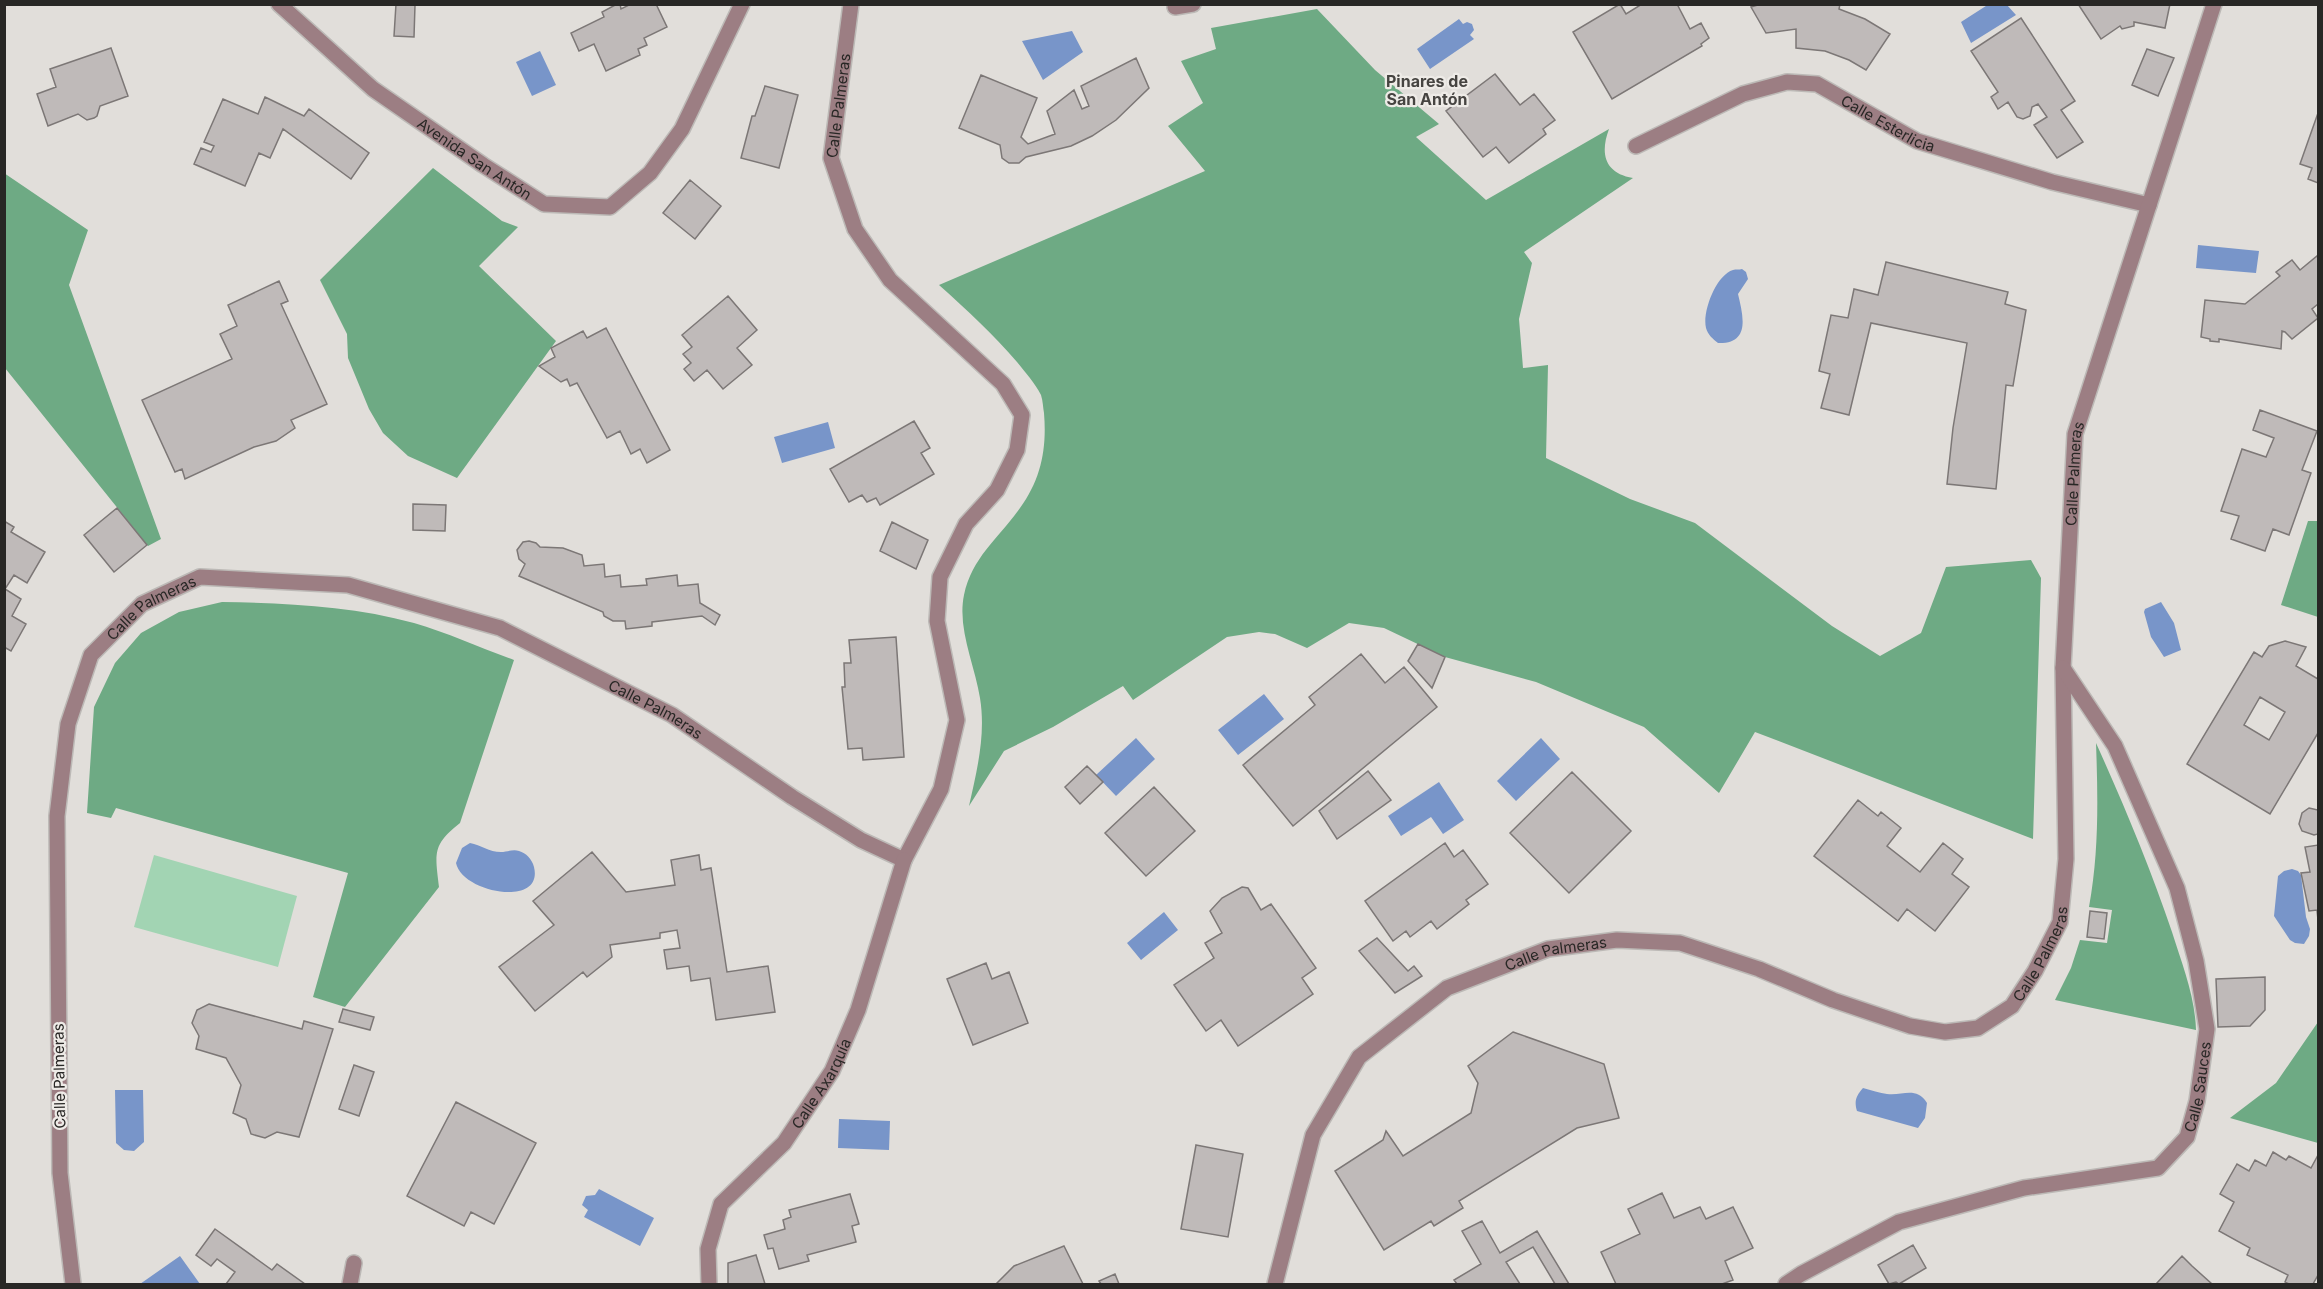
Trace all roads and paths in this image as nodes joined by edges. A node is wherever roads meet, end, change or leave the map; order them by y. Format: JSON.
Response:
{"nodes":[{"id":1,"x":279,"y":4,"type":"edge"},
{"id":2,"x":742,"y":4,"type":"edge"},
{"id":3,"x":851,"y":4,"type":"edge"},
{"id":4,"x":1193,"y":4,"type":"edge"},
{"id":5,"x":2214,"y":4,"type":"edge"},
{"id":6,"x":1174,"y":7,"type":"dead end"},
{"id":7,"x":1636,"y":146,"type":"dead end"},
{"id":8,"x":2149,"y":205,"type":"junction"},
{"id":9,"x":2063,"y":668,"type":"junction"},
{"id":10,"x":904,"y":860,"type":"junction"},
{"id":11,"x":354,"y":1263,"type":"dead end"},
{"id":12,"x":73,"y":1284,"type":"edge"},
{"id":13,"x":350,"y":1284,"type":"edge"},
{"id":14,"x":709,"y":1284,"type":"edge"},
{"id":15,"x":1275,"y":1284,"type":"edge"},
{"id":16,"x":1786,"y":1284,"type":"edge"}],
"edges":[{"from":1,"to":2,"type":"street","name":"Avenida San Antón"},
{"from":3,"to":10,"type":"street","name":"Calle Palmeras"},
{"from":4,"to":6,"type":"street"},
{"from":5,"to":8,"type":"street","name":"Calle Palmeras"},
{"from":7,"to":8,"type":"street","name":"Calle Esterlicia"},
{"from":8,"to":9,"type":"street","name":"Calle Palmeras"},
{"from":9,"to":15,"type":"street","name":"Calle Palmeras"},
{"from":9,"to":16,"type":"street","name":"Calle Sauces"},
{"from":10,"to":12,"type":"street","name":"Calle Palmeras"},
{"from":10,"to":14,"type":"street","name":"Calle Axarquía"},
{"from":11,"to":13,"type":"street"}]}
